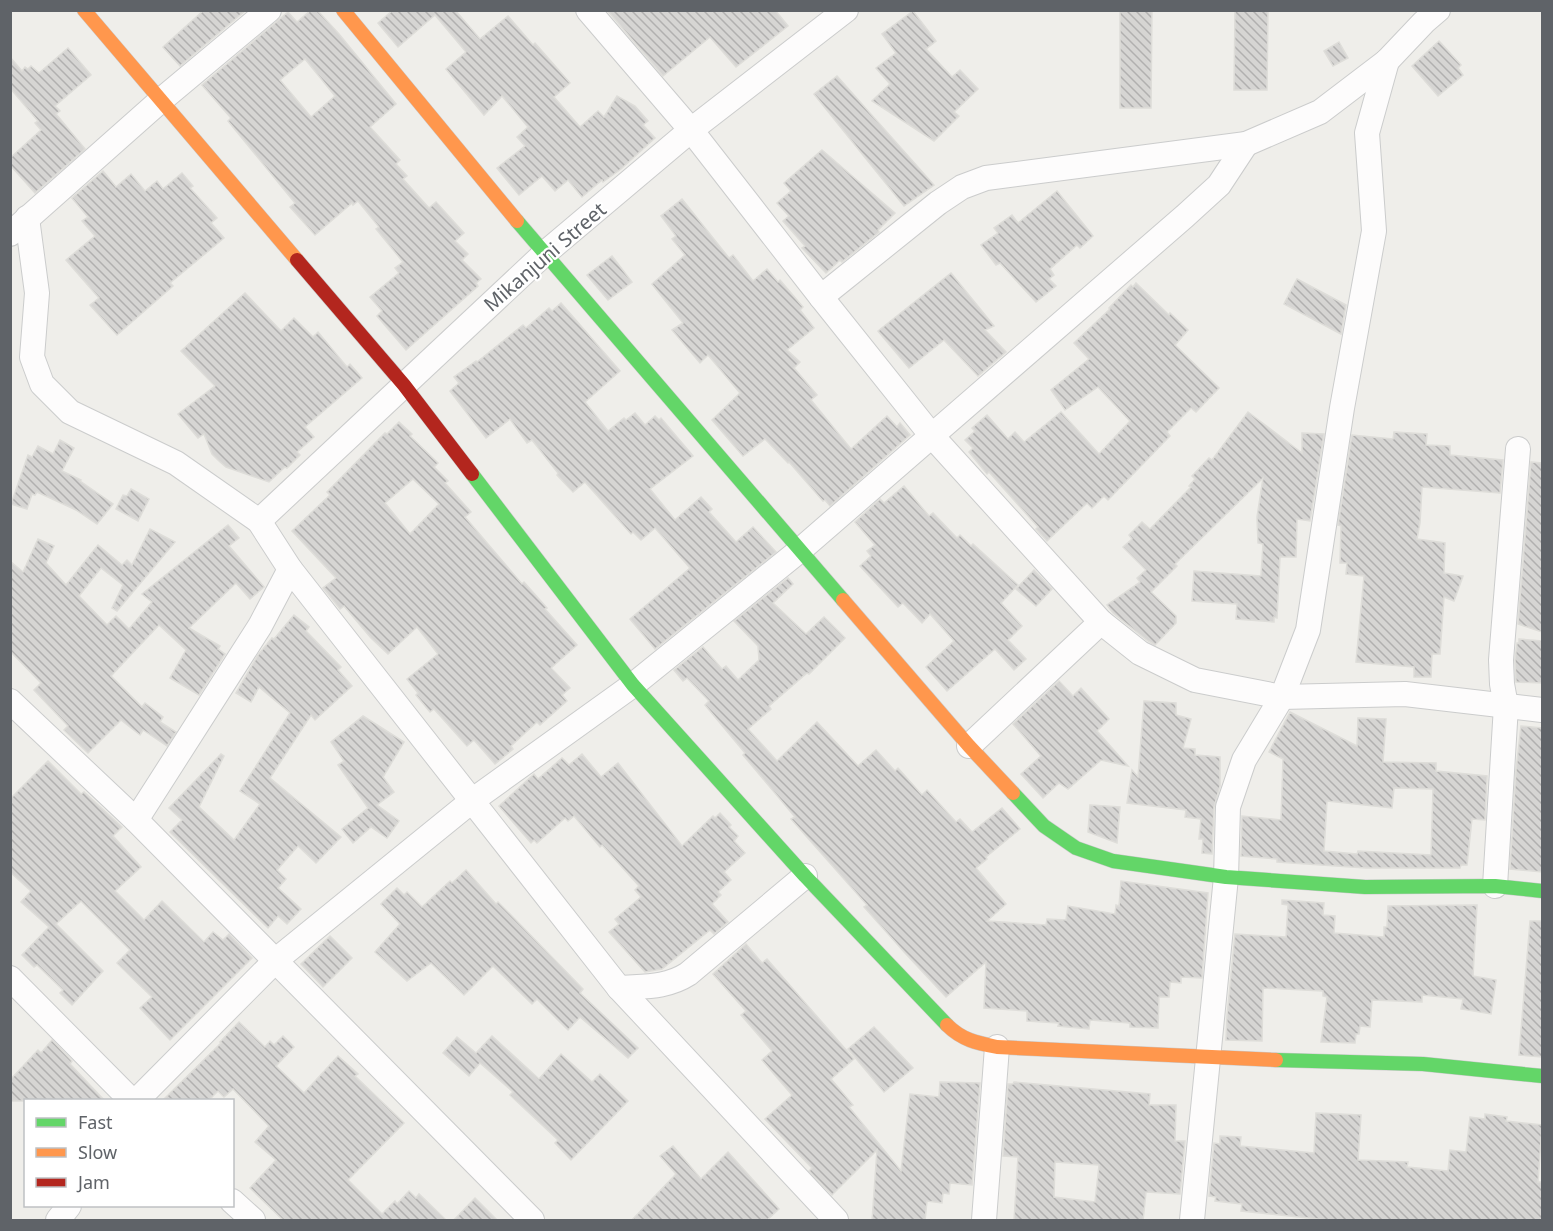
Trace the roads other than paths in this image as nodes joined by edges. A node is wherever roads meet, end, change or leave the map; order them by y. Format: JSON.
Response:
{"nodes":[{"id":1,"x":84,"y":10,"type":"edge"},
{"id":2,"x":269,"y":10,"type":"edge"},
{"id":3,"x":343,"y":10,"type":"edge"},
{"id":4,"x":588,"y":10,"type":"edge"},
{"id":5,"x":846,"y":10,"type":"edge"},
{"id":6,"x":1438,"y":10,"type":"edge"},
{"id":7,"x":1387,"y":61,"type":"junction"},
{"id":8,"x":160,"y":101,"type":"junction"},
{"id":9,"x":691,"y":130,"type":"junction"},
{"id":10,"x":1246,"y":144,"type":"junction"},
{"id":11,"x":19,"y":226,"type":"edge"},
{"id":12,"x":544,"y":254,"type":"junction"},
{"id":13,"x":821,"y":297,"type":"junction"},
{"id":14,"x":404,"y":385,"type":"junction"},
{"id":15,"x":932,"y":436,"type":"junction"},
{"id":16,"x":1518,"y":449,"type":"dead end"},
{"id":17,"x":259,"y":521,"type":"junction"},
{"id":18,"x":799,"y":551,"type":"junction"},
{"id":19,"x":290,"y":570,"type":"junction"},
{"id":20,"x":1101,"y":622,"type":"junction"},
{"id":21,"x":633,"y":685,"type":"junction"},
{"id":22,"x":1282,"y":697,"type":"junction"},
{"id":23,"x":10,"y":700,"type":"edge"},
{"id":24,"x":1506,"y":706,"type":"junction"},
{"id":25,"x":1542,"y":710,"type":"edge"},
{"id":26,"x":969,"y":746,"type":"junction"},
{"id":27,"x":473,"y":800,"type":"junction"},
{"id":28,"x":136,"y":820,"type":"junction"},
{"id":29,"x":805,"y":876,"type":"junction"},
{"id":30,"x":1226,"y":877,"type":"junction"},
{"id":31,"x":1495,"y":886,"type":"junction"},
{"id":32,"x":1542,"y":891,"type":"edge"},
{"id":33,"x":276,"y":960,"type":"junction"},
{"id":34,"x":10,"y":978,"type":"edge"},
{"id":35,"x":619,"y":988,"type":"junction"},
{"id":36,"x":997,"y":1047,"type":"junction"},
{"id":37,"x":1208,"y":1058,"type":"junction"},
{"id":38,"x":1542,"y":1076,"type":"edge"},
{"id":39,"x":129,"y":1099,"type":"edge"},
{"id":40,"x":139,"y":1099,"type":"edge"},
{"id":41,"x":234,"y":1202,"type":"edge"},
{"id":42,"x":68,"y":1207,"type":"edge"},
{"id":43,"x":58,"y":1221,"type":"edge"},
{"id":44,"x":253,"y":1221,"type":"edge"},
{"id":45,"x":532,"y":1221,"type":"edge"},
{"id":46,"x":836,"y":1221,"type":"edge"},
{"id":47,"x":984,"y":1221,"type":"edge"},
{"id":48,"x":1192,"y":1221,"type":"edge"}],
"edges":[{"from":1,"to":8,"type":"street"},
{"from":2,"to":8,"type":"street"},
{"from":3,"to":12,"type":"street"},
{"from":4,"to":9,"type":"street"},
{"from":5,"to":9,"type":"street","name":"Mikanjuni Street"},
{"from":6,"to":7,"type":"street"},
{"from":7,"to":10,"type":"street"},
{"from":7,"to":22,"type":"street"},
{"from":8,"to":11,"type":"street"},
{"from":8,"to":14,"type":"street"},
{"from":9,"to":12,"type":"street","name":"Mikanjuni Street"},
{"from":9,"to":13,"type":"street"},
{"from":10,"to":13,"type":"street"},
{"from":10,"to":15,"type":"street"},
{"from":11,"to":17,"type":"street"},
{"from":12,"to":14,"type":"street","name":"Mikanjuni Street"},
{"from":12,"to":18,"type":"street"},
{"from":13,"to":15,"type":"street"},
{"from":14,"to":17,"type":"street","name":"Mikanjuni Street"},
{"from":14,"to":21,"type":"street"},
{"from":15,"to":18,"type":"street"},
{"from":15,"to":20,"type":"street"},
{"from":16,"to":24,"type":"street"},
{"from":17,"to":19,"type":"street"},
{"from":18,"to":21,"type":"street"},
{"from":18,"to":26,"type":"street"},
{"from":19,"to":27,"type":"street"},
{"from":19,"to":28,"type":"street"},
{"from":20,"to":22,"type":"street"},
{"from":20,"to":26,"type":"street"},
{"from":21,"to":27,"type":"street"},
{"from":21,"to":29,"type":"street"},
{"from":22,"to":24,"type":"street"},
{"from":22,"to":30,"type":"street"},
{"from":23,"to":28,"type":"street"},
{"from":24,"to":25,"type":"street"},
{"from":24,"to":31,"type":"street"},
{"from":26,"to":30,"type":"street"},
{"from":27,"to":33,"type":"street"},
{"from":27,"to":35,"type":"street"},
{"from":28,"to":33,"type":"street"},
{"from":29,"to":35,"type":"street"},
{"from":29,"to":36,"type":"street"},
{"from":30,"to":31,"type":"street"},
{"from":30,"to":37,"type":"street"},
{"from":31,"to":32,"type":"street"},
{"from":33,"to":40,"type":"street"},
{"from":33,"to":45,"type":"street"},
{"from":34,"to":39,"type":"street"},
{"from":35,"to":46,"type":"street"},
{"from":36,"to":37,"type":"street"},
{"from":36,"to":47,"type":"street"},
{"from":37,"to":38,"type":"street"},
{"from":37,"to":48,"type":"street"},
{"from":41,"to":44,"type":"street"},
{"from":42,"to":43,"type":"street"}]}
